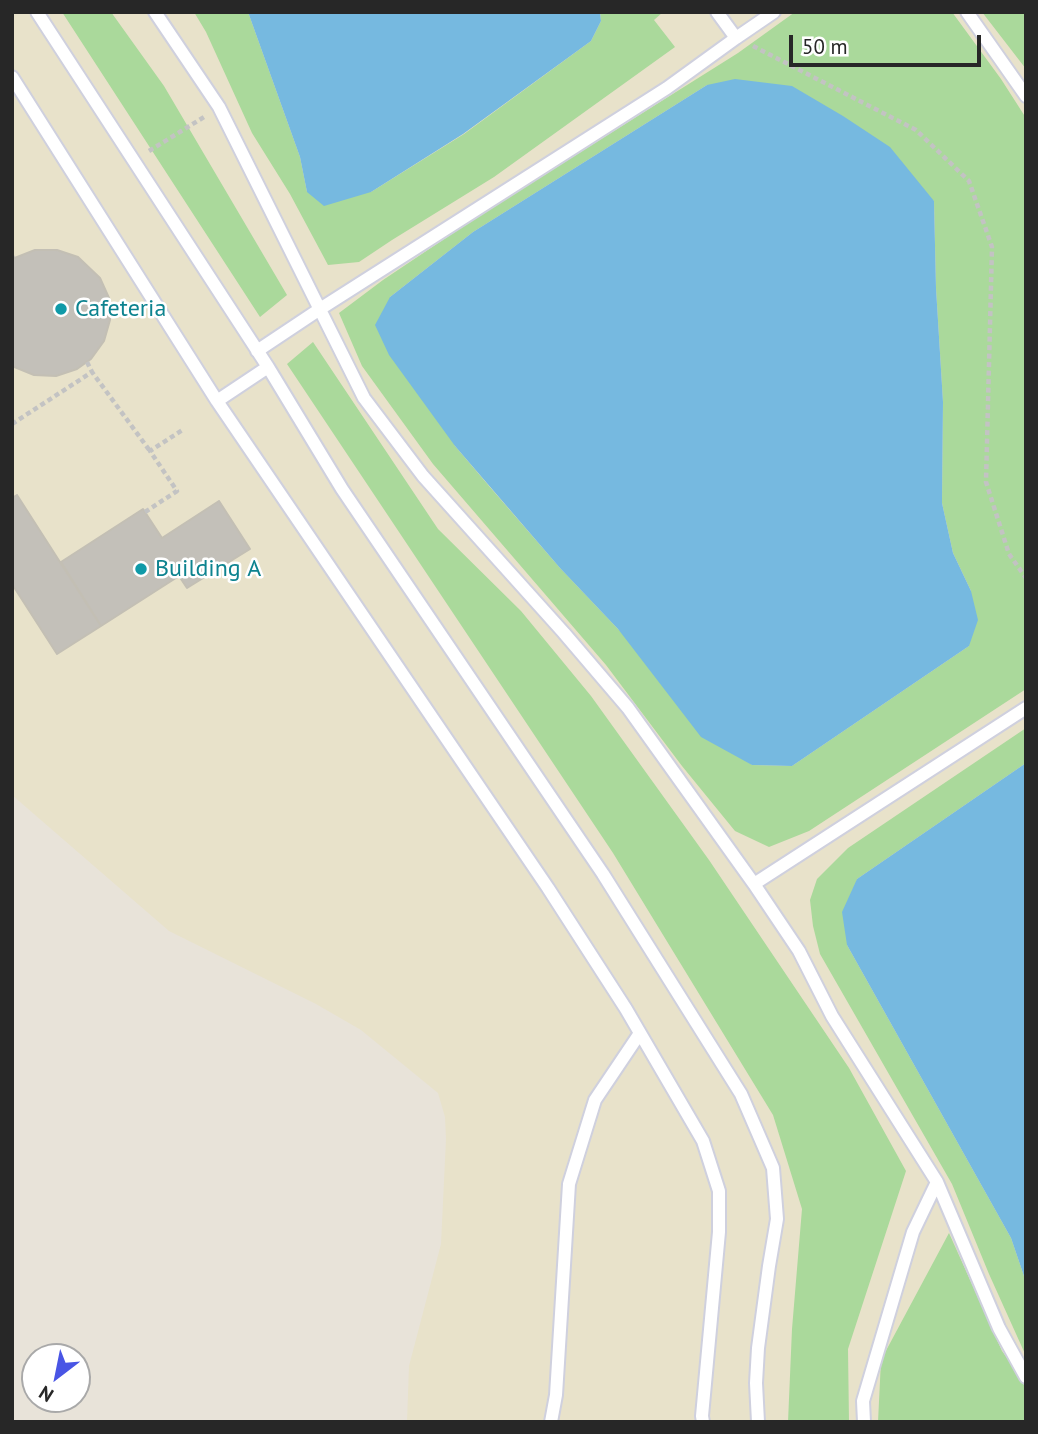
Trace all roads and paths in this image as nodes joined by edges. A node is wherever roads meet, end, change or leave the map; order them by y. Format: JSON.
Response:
{"nodes":[{"id":1,"x":37,"y":12,"type":"edge"},
{"id":2,"x":155,"y":12,"type":"edge"},
{"id":3,"x":717,"y":12,"type":"edge"},
{"id":4,"x":774,"y":12,"type":"edge"},
{"id":5,"x":967,"y":12,"type":"edge"},
{"id":6,"x":736,"y":38,"type":"junction"},
{"id":7,"x":12,"y":77,"type":"edge"},
{"id":8,"x":1026,"y":96,"type":"edge"},
{"id":9,"x":219,"y":107,"type":"junction"},
{"id":10,"x":133,"y":161,"type":"junction"},
{"id":11,"x":320,"y":309,"type":"junction"},
{"id":12,"x":257,"y":351,"type":"junction"},
{"id":13,"x":87,"y":362,"type":"dead end"},
{"id":14,"x":268,"y":367,"type":"junction"},
{"id":15,"x":92,"y":372,"type":"junction"},
{"id":16,"x":217,"y":401,"type":"junction"},
{"id":17,"x":12,"y":424,"type":"edge"},
{"id":18,"x":184,"y":429,"type":"dead end"},
{"id":19,"x":150,"y":451,"type":"junction"},
{"id":20,"x":145,"y":512,"type":"dead end"},
{"id":21,"x":1026,"y":578,"type":"edge"},
{"id":22,"x":1026,"y":708,"type":"edge"},
{"id":23,"x":754,"y":884,"type":"junction"},
{"id":24,"x":640,"y":1033,"type":"junction"},
{"id":25,"x":937,"y":1182,"type":"junction"},
{"id":26,"x":1026,"y":1377,"type":"edge"},
{"id":27,"x":551,"y":1422,"type":"edge"},
{"id":28,"x":703,"y":1422,"type":"edge"},
{"id":29,"x":758,"y":1422,"type":"edge"},
{"id":30,"x":864,"y":1422,"type":"edge"}],
"edges":[{"from":1,"to":10,"type":"lane"},
{"from":2,"to":9,"type":"lane"},
{"from":3,"to":6,"type":"lane"},
{"from":4,"to":6,"type":"lane"},
{"from":5,"to":8,"type":"lane"},
{"from":6,"to":11,"type":"lane"},
{"from":6,"to":21,"type":"path"},
{"from":7,"to":16,"type":"lane"},
{"from":9,"to":10,"type":"path"},
{"from":9,"to":11,"type":"lane"},
{"from":10,"to":12,"type":"lane"},
{"from":11,"to":12,"type":"lane"},
{"from":11,"to":23,"type":"lane"},
{"from":12,"to":14,"type":"lane"},
{"from":13,"to":15,"type":"path"},
{"from":14,"to":16,"type":"lane"},
{"from":14,"to":29,"type":"lane"},
{"from":15,"to":17,"type":"path"},
{"from":15,"to":19,"type":"path"},
{"from":16,"to":24,"type":"lane"},
{"from":18,"to":19,"type":"path"},
{"from":19,"to":20,"type":"path"},
{"from":22,"to":23,"type":"lane"},
{"from":23,"to":25,"type":"lane"},
{"from":24,"to":27,"type":"lane"},
{"from":24,"to":28,"type":"lane"},
{"from":25,"to":26,"type":"lane"},
{"from":25,"to":30,"type":"lane"}]}
